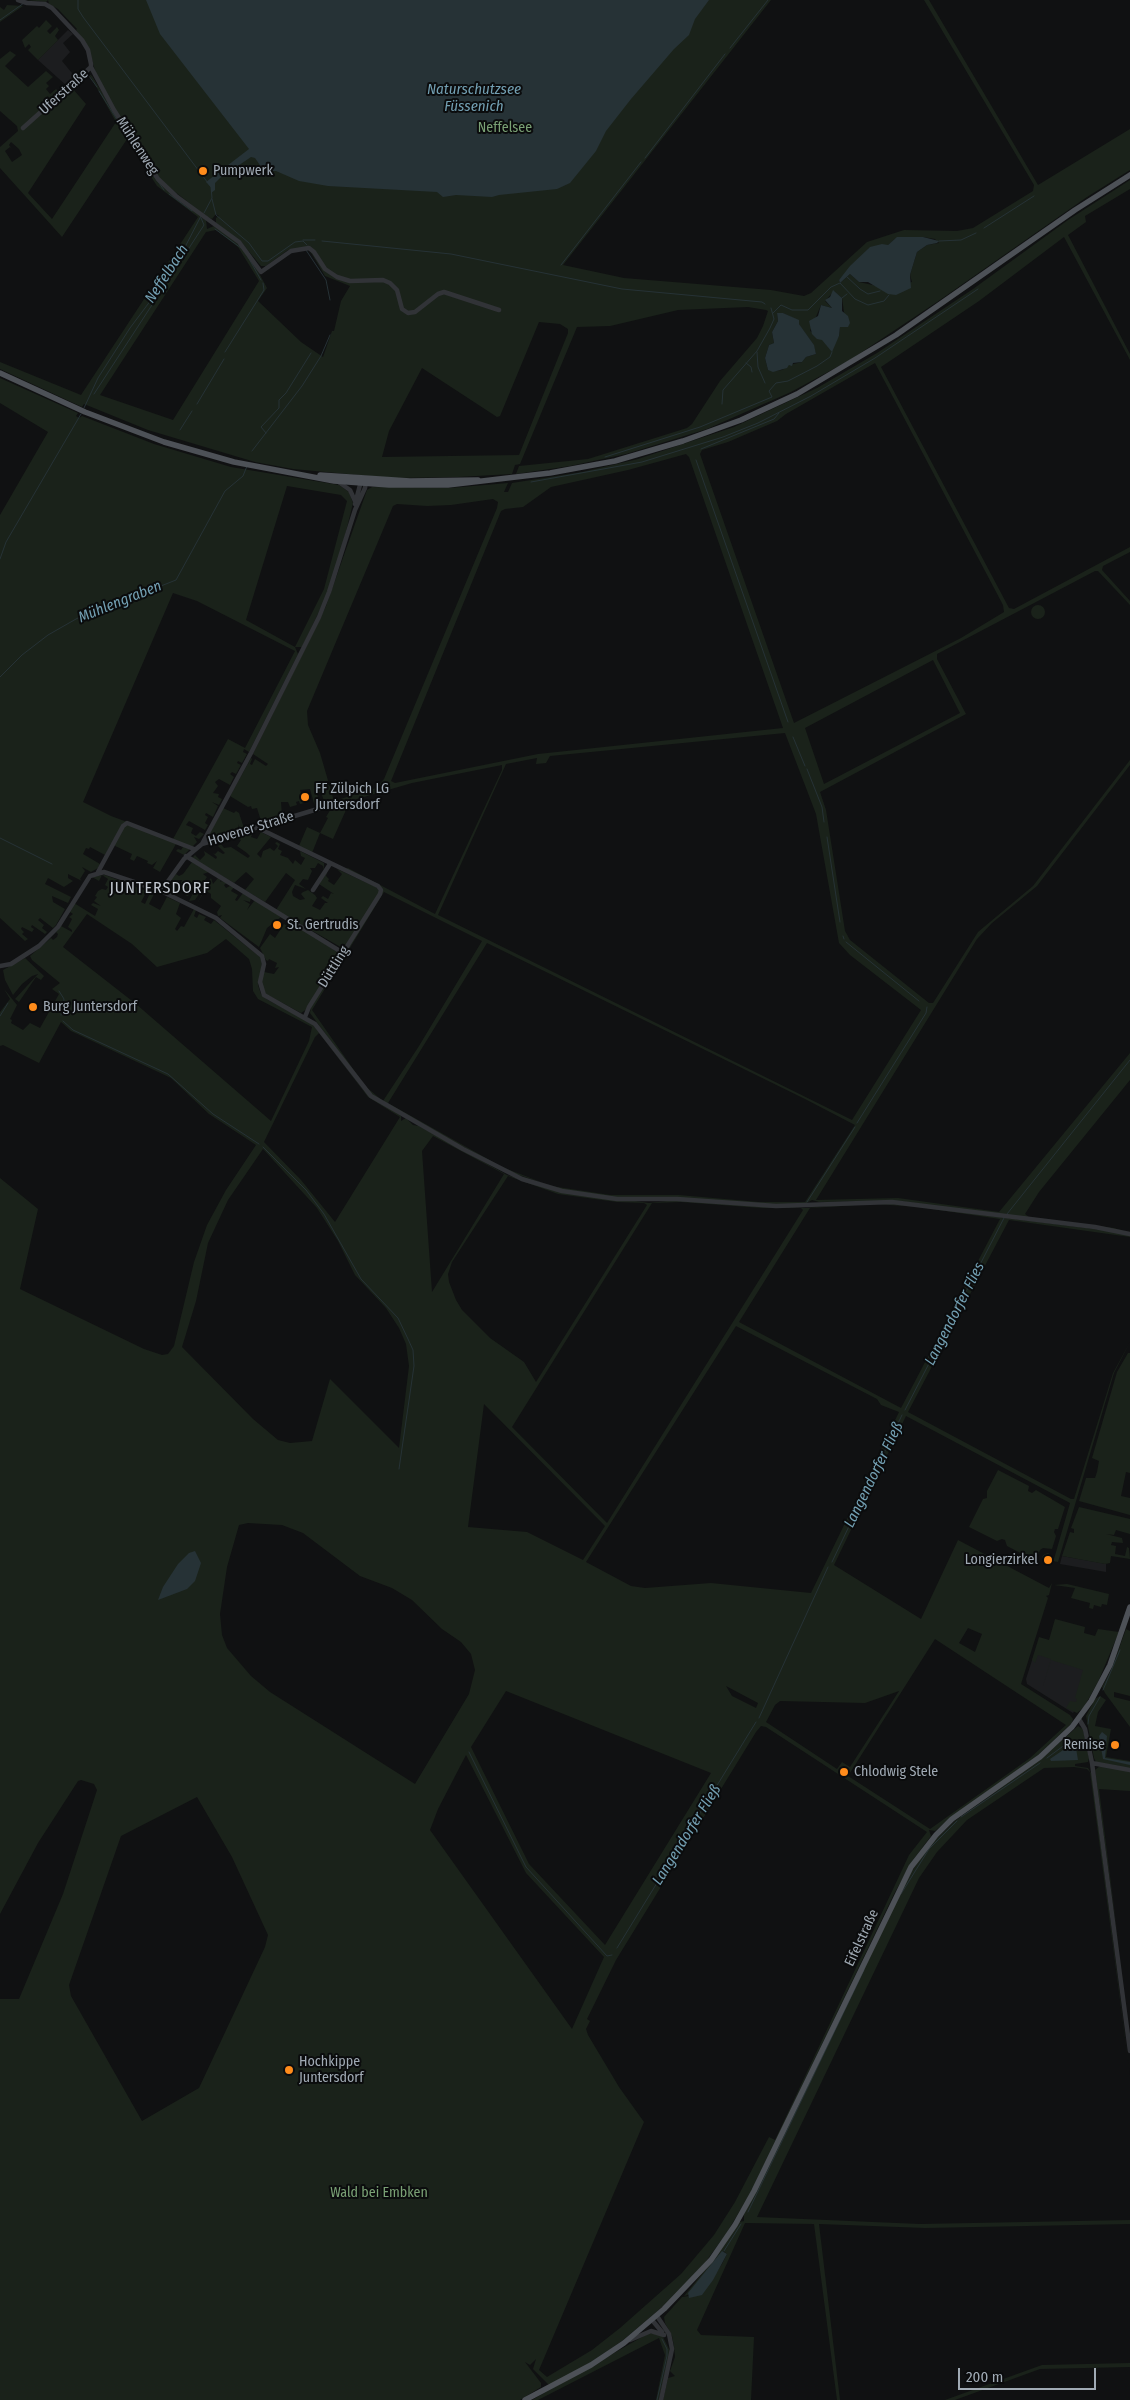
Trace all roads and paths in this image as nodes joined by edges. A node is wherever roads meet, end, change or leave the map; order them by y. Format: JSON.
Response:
{"nodes":[{"id":1,"x":23,"y":2,"type":"edge"},
{"id":2,"x":91,"y":67,"type":"junction"},
{"id":3,"x":23,"y":128,"type":"dead end"},
{"id":4,"x":1130,"y":175,"type":"edge"},
{"id":5,"x":499,"y":310,"type":"dead end"},
{"id":6,"x":0,"y":373,"type":"edge"},
{"id":7,"x":286,"y":472,"type":"junction"},
{"id":8,"x":334,"y":481,"type":"junction"},
{"id":9,"x":363,"y":482,"type":"junction"},
{"id":10,"x":355,"y":504,"type":"junction"},
{"id":11,"x":355,"y":510,"type":"junction"},
{"id":12,"x":331,"y":805,"type":"dead end"},
{"id":13,"x":256,"y":827,"type":"junction"},
{"id":14,"x":202,"y":844,"type":"junction"},
{"id":15,"x":194,"y":849,"type":"junction"},
{"id":16,"x":186,"y":856,"type":"junction"},
{"id":17,"x":330,"y":864,"type":"junction"},
{"id":18,"x":98,"y":872,"type":"junction"},
{"id":19,"x":313,"y":890,"type":"dead end"},
{"id":20,"x":161,"y":891,"type":"junction"},
{"id":21,"x":343,"y":953,"type":"junction"},
{"id":22,"x":0,"y":966,"type":"edge"},
{"id":23,"x":305,"y":1017,"type":"junction"},
{"id":24,"x":1130,"y":1234,"type":"edge"},
{"id":25,"x":1130,"y":1607,"type":"edge"},
{"id":26,"x":1079,"y":1719,"type":"junction"},
{"id":27,"x":1092,"y":1763,"type":"junction"},
{"id":28,"x":1130,"y":1770,"type":"edge"},
{"id":29,"x":1130,"y":2051,"type":"edge"},
{"id":30,"x":654,"y":2318,"type":"junction"},
{"id":31,"x":664,"y":2335,"type":"junction"},
{"id":32,"x":671,"y":2342,"type":"junction"},
{"id":33,"x":624,"y":2343,"type":"junction"},
{"id":34,"x":525,"y":2400,"type":"edge"},
{"id":35,"x":661,"y":2400,"type":"edge"}],
"edges":[{"from":1,"to":2,"type":"street","name":"Uferstraße"},
{"from":2,"to":3,"type":"street","name":"Uferstraße"},
{"from":2,"to":5,"type":"street","name":"Mühlenweg"},
{"from":4,"to":9,"type":"main road"},
{"from":6,"to":7,"type":"main road"},
{"from":7,"to":8,"type":"main road"},
{"from":7,"to":9,"type":"main road"},
{"from":8,"to":9,"type":"main road"},
{"from":8,"to":10,"type":"street"},
{"from":9,"to":10,"type":"street"},
{"from":9,"to":11,"type":"street"},
{"from":10,"to":11,"type":"street"},
{"from":11,"to":14,"type":"street"},
{"from":12,"to":13,"type":"street","name":"Hovener Straße"},
{"from":13,"to":14,"type":"street","name":"Hovener Straße"},
{"from":13,"to":17,"type":"street","name":"Düttling"},
{"from":14,"to":15,"type":"street","name":"Hovener Straße"},
{"from":15,"to":16,"type":"street","name":"Hovener Straße"},
{"from":15,"to":18,"type":"street"},
{"from":16,"to":20,"type":"street","name":"Hovener Straße"},
{"from":16,"to":21,"type":"street"},
{"from":17,"to":19,"type":"street"},
{"from":17,"to":21,"type":"street","name":"Düttling"},
{"from":18,"to":20,"type":"street"},
{"from":18,"to":22,"type":"street"},
{"from":20,"to":23,"type":"street"},
{"from":21,"to":23,"type":"street","name":"Düttling"},
{"from":23,"to":24,"type":"street"},
{"from":25,"to":26,"type":"main road","name":"Eifelstraße"},
{"from":26,"to":27,"type":"street"},
{"from":26,"to":30,"type":"main road","name":"Eifelstraße"},
{"from":27,"to":28,"type":"street"},
{"from":27,"to":29,"type":"street"},
{"from":30,"to":31,"type":"street"},
{"from":30,"to":32,"type":"street"},
{"from":30,"to":33,"type":"main road","name":"Eifelstraße"},
{"from":31,"to":32,"type":"street"},
{"from":31,"to":33,"type":"street"},
{"from":32,"to":35,"type":"street"},
{"from":33,"to":34,"type":"main road","name":"Eifelstraße"}]}
